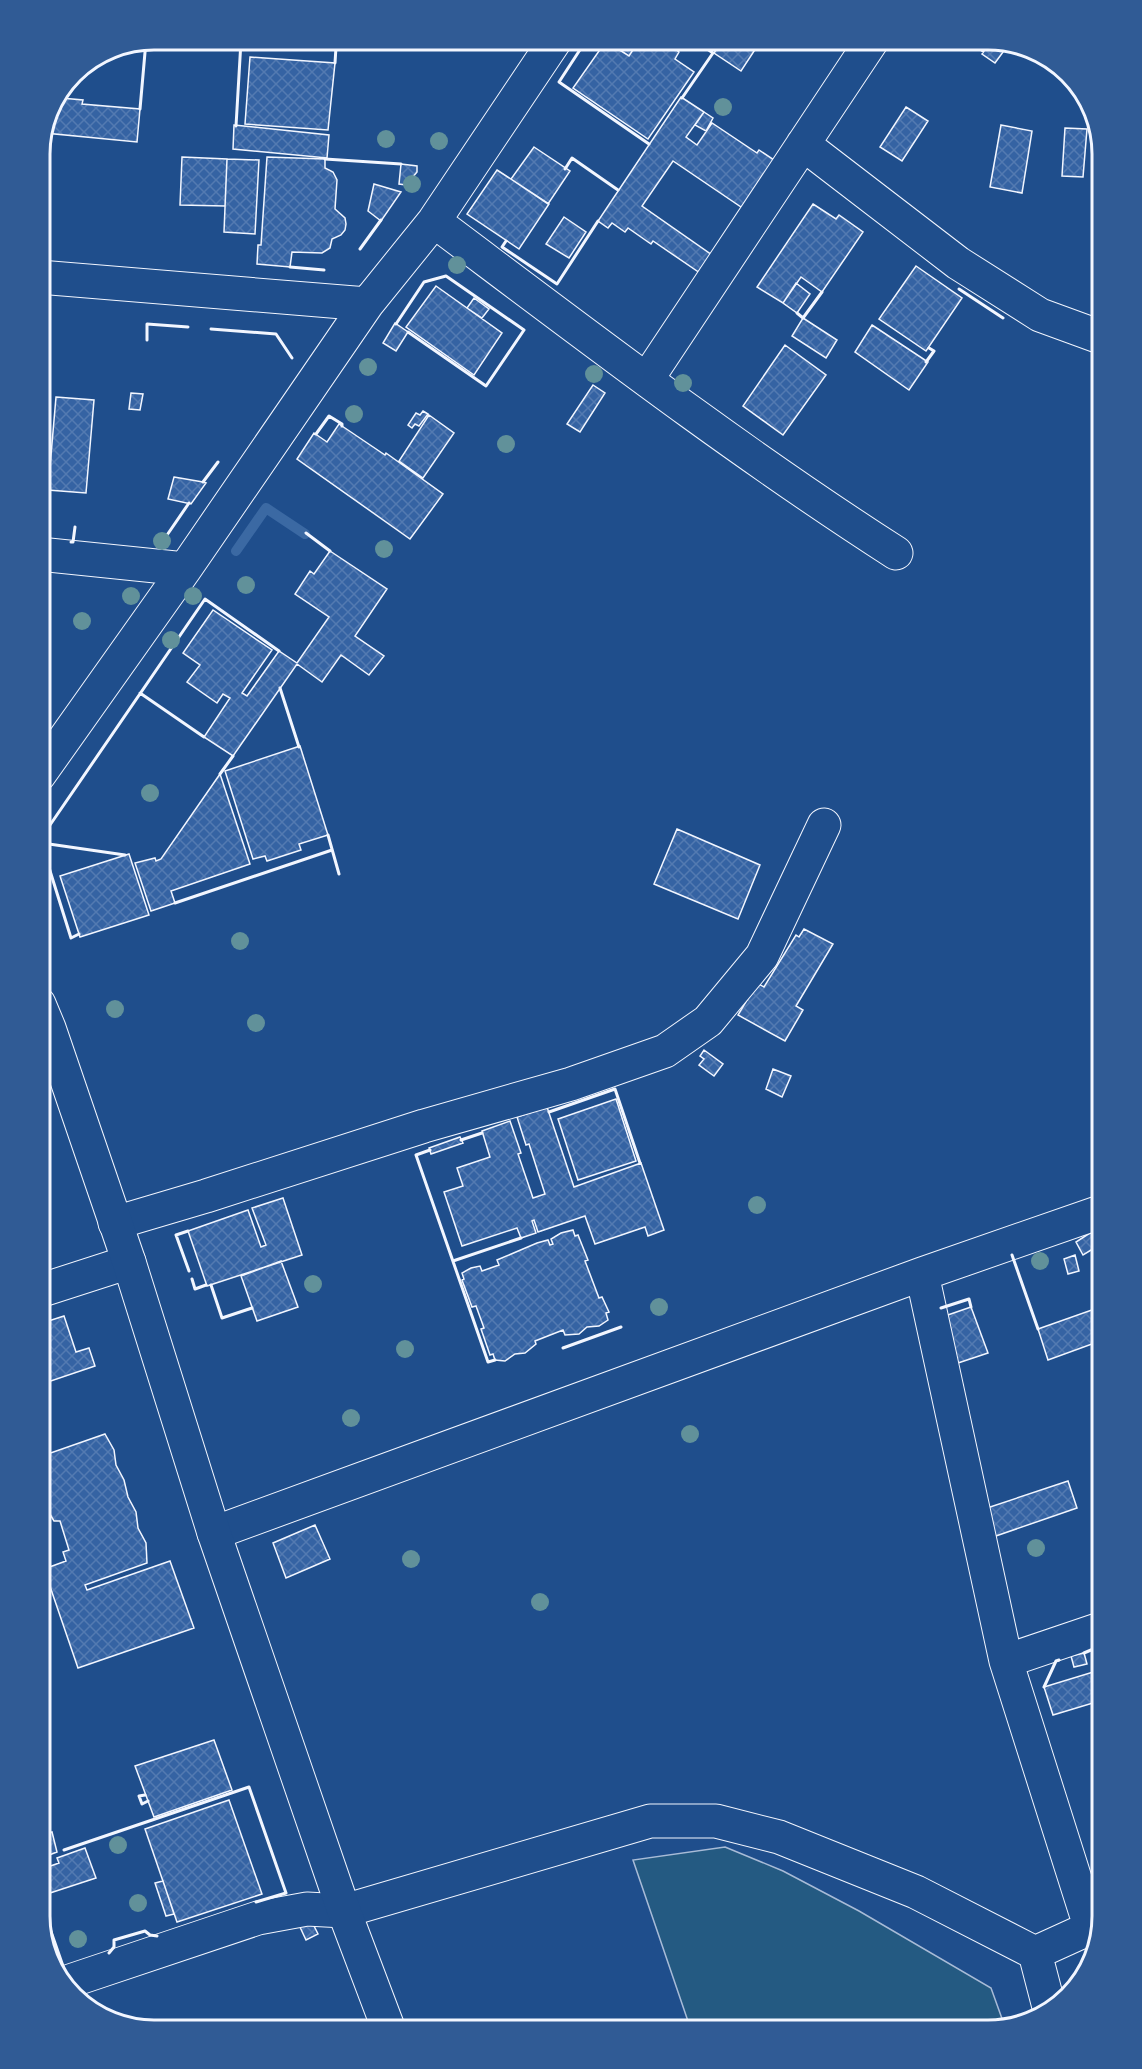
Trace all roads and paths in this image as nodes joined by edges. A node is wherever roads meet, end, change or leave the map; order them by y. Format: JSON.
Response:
{"nodes":[{"id":1,"x":544,"y":50,"type":"edge"},
{"id":2,"x":866,"y":50,"type":"edge"},
{"id":3,"x":803,"y":144,"type":"junction"},
{"id":4,"x":434,"y":222,"type":"junction"},
{"id":5,"x":50,"y":278,"type":"edge"},
{"id":6,"x":367,"y":304,"type":"junction"},
{"id":7,"x":1092,"y":334,"type":"edge"},
{"id":8,"x":646,"y":380,"type":"junction"},
{"id":9,"x":896,"y":553,"type":"dead end"},
{"id":10,"x":50,"y":555,"type":"edge"},
{"id":11,"x":185,"y":569,"type":"junction"},
{"id":12,"x":50,"y":759,"type":"edge"},
{"id":13,"x":824,"y":825,"type":"dead end"},
{"id":14,"x":50,"y":1041,"type":"edge"},
{"id":15,"x":1092,"y":1214,"type":"edge"},
{"id":16,"x":115,"y":1223,"type":"junction"},
{"id":17,"x":129,"y":1262,"type":"junction"},
{"id":18,"x":922,"y":1274,"type":"junction"},
{"id":19,"x":50,"y":1287,"type":"edge"},
{"id":20,"x":214,"y":1533,"type":"junction"},
{"id":21,"x":1092,"y":1632,"type":"edge"},
{"id":22,"x":1006,"y":1661,"type":"junction"},
{"id":23,"x":344,"y":1911,"type":"junction"},
{"id":24,"x":1092,"y":1913,"type":"edge"},
{"id":25,"x":1092,"y":1927,"type":"edge"},
{"id":26,"x":1035,"y":1953,"type":"junction"},
{"id":27,"x":72,"y":1980,"type":"edge"},
{"id":28,"x":1047,"y":2001,"type":"edge"},
{"id":29,"x":385,"y":2019,"type":"edge"}],
"edges":[{"from":1,"to":4,"type":"street"},
{"from":2,"to":3,"type":"street"},
{"from":3,"to":7,"type":"street"},
{"from":3,"to":8,"type":"street"},
{"from":4,"to":6,"type":"street"},
{"from":4,"to":8,"type":"street"},
{"from":5,"to":6,"type":"street"},
{"from":6,"to":11,"type":"street"},
{"from":8,"to":9,"type":"street"},
{"from":10,"to":11,"type":"street"},
{"from":11,"to":12,"type":"street"},
{"from":13,"to":16,"type":"street"},
{"from":14,"to":16,"type":"street"},
{"from":15,"to":18,"type":"street"},
{"from":16,"to":17,"type":"street"},
{"from":17,"to":19,"type":"street"},
{"from":17,"to":20,"type":"street"},
{"from":18,"to":20,"type":"street"},
{"from":18,"to":22,"type":"street"},
{"from":20,"to":23,"type":"street"},
{"from":21,"to":22,"type":"street"},
{"from":22,"to":24,"type":"street"},
{"from":23,"to":26,"type":"street"},
{"from":23,"to":27,"type":"street"},
{"from":23,"to":29,"type":"street"},
{"from":25,"to":26,"type":"street"},
{"from":26,"to":28,"type":"street"}]}
